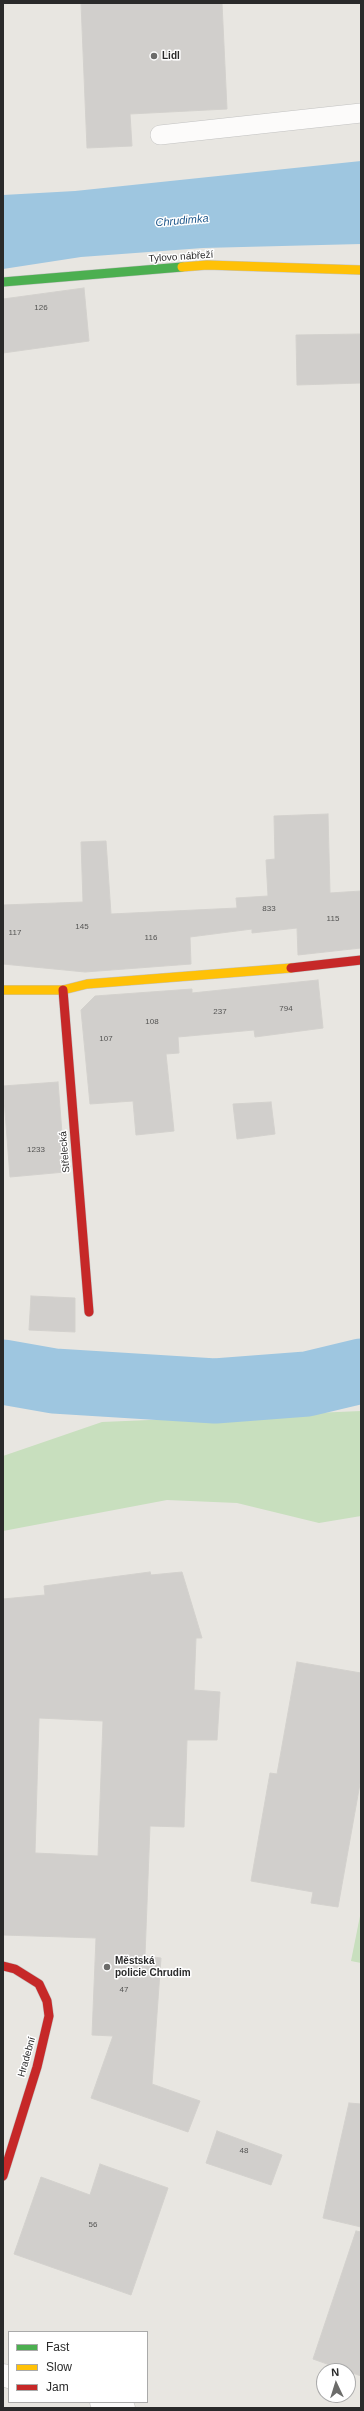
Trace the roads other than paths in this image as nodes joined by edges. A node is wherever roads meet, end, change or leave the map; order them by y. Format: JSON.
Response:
{"nodes":[{"id":1,"x":361,"y":113,"type":"edge"},
{"id":2,"x":160,"y":135,"type":"dead end"},
{"id":3,"x":361,"y":270,"type":"edge"},
{"id":4,"x":3,"y":282,"type":"edge"},
{"id":5,"x":361,"y":960,"type":"edge"},
{"id":6,"x":3,"y":990,"type":"edge"},
{"id":7,"x":63,"y":990,"type":"junction"},
{"id":8,"x":89,"y":1312,"type":"dead end"},
{"id":9,"x":3,"y":1966,"type":"edge"},
{"id":10,"x":3,"y":2176,"type":"edge"},
{"id":11,"x":105,"y":2403,"type":"edge"},
{"id":12,"x":124,"y":2408,"type":"edge"}],
"edges":[{"from":1,"to":2,"type":"lane"},
{"from":3,"to":4,"type":"street","name":"Tylovo nábřeží"},
{"from":5,"to":7,"type":"street"},
{"from":6,"to":7,"type":"street"},
{"from":7,"to":8,"type":"street","name":"Střelecká"},
{"from":9,"to":10,"type":"street","name":"Hradební"},
{"from":11,"to":12,"type":"street"}]}
